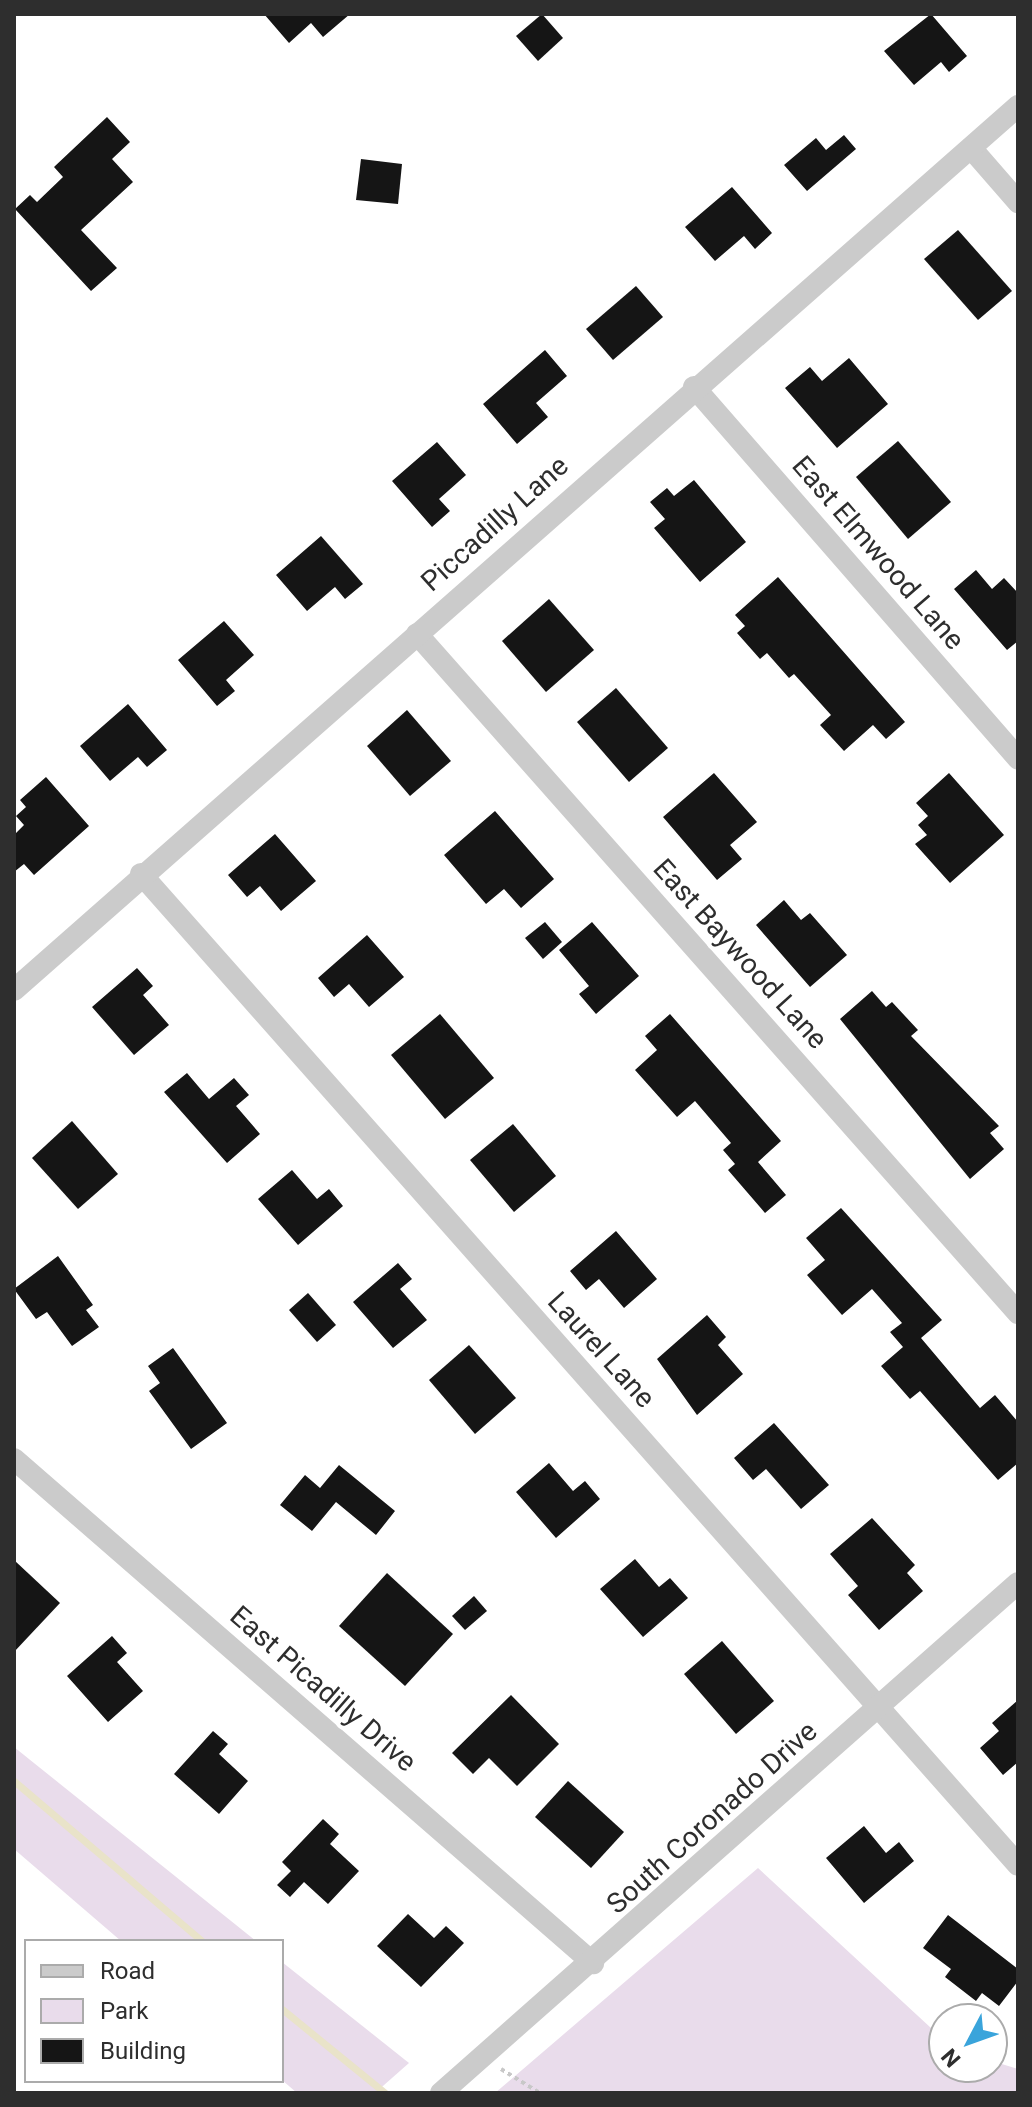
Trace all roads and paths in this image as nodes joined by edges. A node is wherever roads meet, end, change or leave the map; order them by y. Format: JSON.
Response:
{"nodes":[{"id":1,"x":1018,"y":106,"type":"edge"},
{"id":2,"x":971,"y":148,"type":"junction"},
{"id":3,"x":1018,"y":202,"type":"edge"},
{"id":4,"x":694,"y":387,"type":"junction"},
{"id":5,"x":417,"y":634,"type":"junction"},
{"id":6,"x":1018,"y":759,"type":"edge"},
{"id":7,"x":141,"y":874,"type":"junction"},
{"id":8,"x":14,"y":990,"type":"edge"},
{"id":9,"x":1018,"y":1313,"type":"edge"},
{"id":10,"x":14,"y":1459,"type":"edge"},
{"id":11,"x":1018,"y":1583,"type":"edge"},
{"id":12,"x":879,"y":1709,"type":"junction"},
{"id":13,"x":1018,"y":1865,"type":"edge"},
{"id":14,"x":593,"y":1963,"type":"junction"},
{"id":15,"x":482,"y":2057,"type":"junction"},
{"id":16,"x":441,"y":2093,"type":"edge"},
{"id":17,"x":540,"y":2093,"type":"edge"}],
"edges":[{"from":1,"to":2,"type":"street","name":"Piccadilly Lane"},
{"from":2,"to":3,"type":"street"},
{"from":2,"to":4,"type":"street","name":"Piccadilly Lane"},
{"from":4,"to":5,"type":"street","name":"Piccadilly Lane"},
{"from":4,"to":6,"type":"street","name":"East Elmwood Lane"},
{"from":5,"to":7,"type":"street","name":"Piccadilly Lane"},
{"from":5,"to":9,"type":"street","name":"East Baywood Lane"},
{"from":7,"to":8,"type":"street","name":"Piccadilly Lane"},
{"from":7,"to":12,"type":"street","name":"Laurel Lane"},
{"from":10,"to":14,"type":"street","name":"East Picadilly Drive"},
{"from":11,"to":12,"type":"street","name":"South Coronado Drive"},
{"from":12,"to":13,"type":"street","name":"Laurel Lane"},
{"from":12,"to":14,"type":"street","name":"South Coronado Drive"},
{"from":14,"to":15,"type":"street","name":"South Coronado Drive"},
{"from":15,"to":16,"type":"street","name":"South Coronado Drive"},
{"from":15,"to":17,"type":"path"}]}
